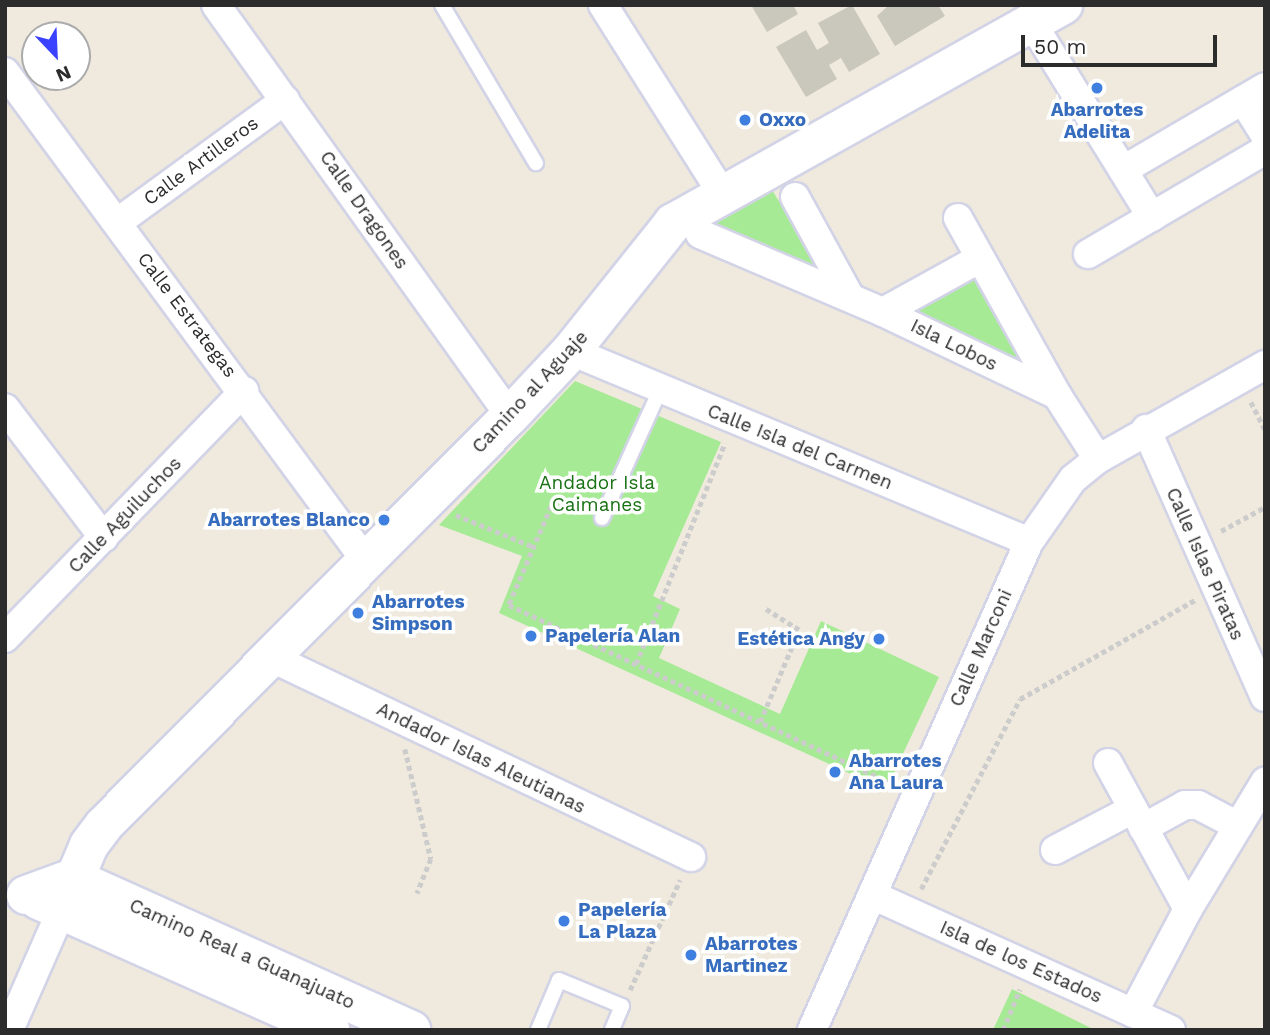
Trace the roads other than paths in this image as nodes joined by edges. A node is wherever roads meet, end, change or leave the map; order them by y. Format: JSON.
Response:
{"nodes":[{"id":1,"x":216,"y":5,"type":"edge"},
{"id":2,"x":442,"y":5,"type":"edge"},
{"id":3,"x":603,"y":5,"type":"edge"},
{"id":4,"x":1048,"y":14,"type":"edge"},
{"id":5,"x":5,"y":72,"type":"edge"},
{"id":6,"x":1254,"y":93,"type":"edge"},
{"id":7,"x":285,"y":100,"type":"junction"},
{"id":8,"x":1265,"y":135,"type":"edge"},
{"id":9,"x":1265,"y":150,"type":"edge"},
{"id":10,"x":536,"y":163,"type":"dead end"},
{"id":11,"x":1123,"y":170,"type":"junction"},
{"id":12,"x":722,"y":193,"type":"junction"},
{"id":13,"x":795,"y":197,"type":"dead end"},
{"id":14,"x":1152,"y":217,"type":"junction"},
{"id":15,"x":958,"y":218,"type":"dead end"},
{"id":16,"x":118,"y":222,"type":"junction"},
{"id":17,"x":700,"y":234,"type":"dead end"},
{"id":18,"x":1088,"y":254,"type":"dead end"},
{"id":19,"x":979,"y":259,"type":"junction"},
{"id":20,"x":850,"y":297,"type":"junction"},
{"id":21,"x":883,"y":312,"type":"junction"},
{"id":22,"x":571,"y":351,"type":"junction"},
{"id":23,"x":1265,"y":365,"type":"edge"},
{"id":24,"x":660,"y":390,"type":"junction"},
{"id":25,"x":244,"y":391,"type":"junction"},
{"id":26,"x":1057,"y":395,"type":"junction"},
{"id":27,"x":5,"y":408,"type":"edge"},
{"id":28,"x":510,"y":416,"type":"junction"},
{"id":29,"x":1146,"y":429,"type":"junction"},
{"id":30,"x":1098,"y":459,"type":"junction"},
{"id":31,"x":602,"y":518,"type":"road end"},
{"id":32,"x":104,"y":538,"type":"junction"},
{"id":33,"x":1029,"y":542,"type":"junction"},
{"id":34,"x":366,"y":561,"type":"junction"},
{"id":35,"x":5,"y":638,"type":"edge"},
{"id":36,"x":272,"y":658,"type":"junction"},
{"id":37,"x":1265,"y":697,"type":"edge"},
{"id":38,"x":1108,"y":763,"type":"dead end"},
{"id":39,"x":1265,"y":782,"type":"edge"},
{"id":40,"x":1138,"y":818,"type":"junction"},
{"id":41,"x":1238,"y":826,"type":"junction"},
{"id":42,"x":1055,"y":850,"type":"dead end"},
{"id":43,"x":691,"y":857,"type":"road end"},
{"id":44,"x":16,"y":890,"type":"edge"},
{"id":45,"x":67,"y":894,"type":"junction"},
{"id":46,"x":872,"y":895,"type":"junction"},
{"id":47,"x":1188,"y":909,"type":"junction"},
{"id":48,"x":1133,"y":1013,"type":"junction"},
{"id":49,"x":287,"y":1021,"type":"edge"},
{"id":50,"x":9,"y":1030,"type":"edge"},
{"id":51,"x":330,"y":1030,"type":"edge"},
{"id":52,"x":411,"y":1030,"type":"edge"},
{"id":53,"x":538,"y":1030,"type":"edge"},
{"id":54,"x":612,"y":1030,"type":"edge"},
{"id":55,"x":812,"y":1030,"type":"edge"},
{"id":56,"x":1171,"y":1030,"type":"edge"}],
"edges":[{"from":1,"to":7,"type":"street","name":"Calle Dragones"},
{"from":2,"to":10,"type":"lane"},
{"from":3,"to":12,"type":"street"},
{"from":4,"to":11,"type":"street"},
{"from":4,"to":12,"type":"main road","name":"Camino al Aguaje"},
{"from":5,"to":16,"type":"street","name":"Calle Estrategas"},
{"from":6,"to":8,"type":"street"},
{"from":6,"to":11,"type":"street"},
{"from":7,"to":16,"type":"street","name":"Calle Artilleros"},
{"from":7,"to":28,"type":"street","name":"Calle Dragones"},
{"from":9,"to":14,"type":"street"},
{"from":11,"to":14,"type":"street"},
{"from":12,"to":22,"type":"main road","name":"Camino al Aguaje"},
{"from":13,"to":20,"type":"street"},
{"from":14,"to":18,"type":"street"},
{"from":15,"to":19,"type":"street","name":"Isla Lobos"},
{"from":16,"to":25,"type":"street","name":"Calle Estrategas"},
{"from":17,"to":20,"type":"street","name":"Isla Lobos"},
{"from":19,"to":21,"type":"street"},
{"from":19,"to":26,"type":"street","name":"Isla Lobos"},
{"from":20,"to":21,"type":"street","name":"Isla Lobos"},
{"from":21,"to":26,"type":"street","name":"Isla Lobos"},
{"from":22,"to":24,"type":"street","name":"Calle Isla del Carmen"},
{"from":22,"to":28,"type":"main road","name":"Camino al Aguaje"},
{"from":23,"to":29,"type":"street","name":"Calle Marconi"},
{"from":24,"to":31,"type":"lane"},
{"from":24,"to":33,"type":"street","name":"Calle Isla del Carmen"},
{"from":25,"to":32,"type":"street","name":"Calle Aguiluchos"},
{"from":25,"to":34,"type":"street","name":"Calle Estrategas"},
{"from":26,"to":30,"type":"street","name":"Isla Lobos"},
{"from":27,"to":32,"type":"street"},
{"from":28,"to":34,"type":"main road","name":"Camino al Aguaje"},
{"from":29,"to":30,"type":"street","name":"Calle Marconi"},
{"from":29,"to":37,"type":"street","name":"Calle Islas Piratas"},
{"from":30,"to":33,"type":"street","name":"Calle Marconi"},
{"from":32,"to":35,"type":"street","name":"Calle Aguiluchos"},
{"from":33,"to":46,"type":"street","name":"Calle Marconi"},
{"from":34,"to":36,"type":"main road","name":"Camino al Aguaje"},
{"from":36,"to":43,"type":"street","name":"Andador Islas Aleutianas"},
{"from":36,"to":45,"type":"main road","name":"Camino al Aguaje"},
{"from":38,"to":40,"type":"street"},
{"from":39,"to":41,"type":"street"},
{"from":40,"to":41,"type":"street"},
{"from":40,"to":42,"type":"street"},
{"from":40,"to":47,"type":"street"},
{"from":41,"to":47,"type":"street"},
{"from":44,"to":45,"type":"main road"},
{"from":45,"to":49,"type":"main road","name":"Camino Real a Guanajuato"},
{"from":45,"to":50,"type":"street"},
{"from":45,"to":52,"type":"main road","name":"Camino Real a Guanajuato"},
{"from":46,"to":48,"type":"street","name":"Isla de los Estados"},
{"from":46,"to":55,"type":"street","name":"Calle Marconi"},
{"from":47,"to":48,"type":"street"},
{"from":48,"to":56,"type":"street","name":"Isla de los Estados"},
{"from":49,"to":51,"type":"main road","name":"Camino Real a Guanajuato"},
{"from":53,"to":54,"type":"lane"}]}
